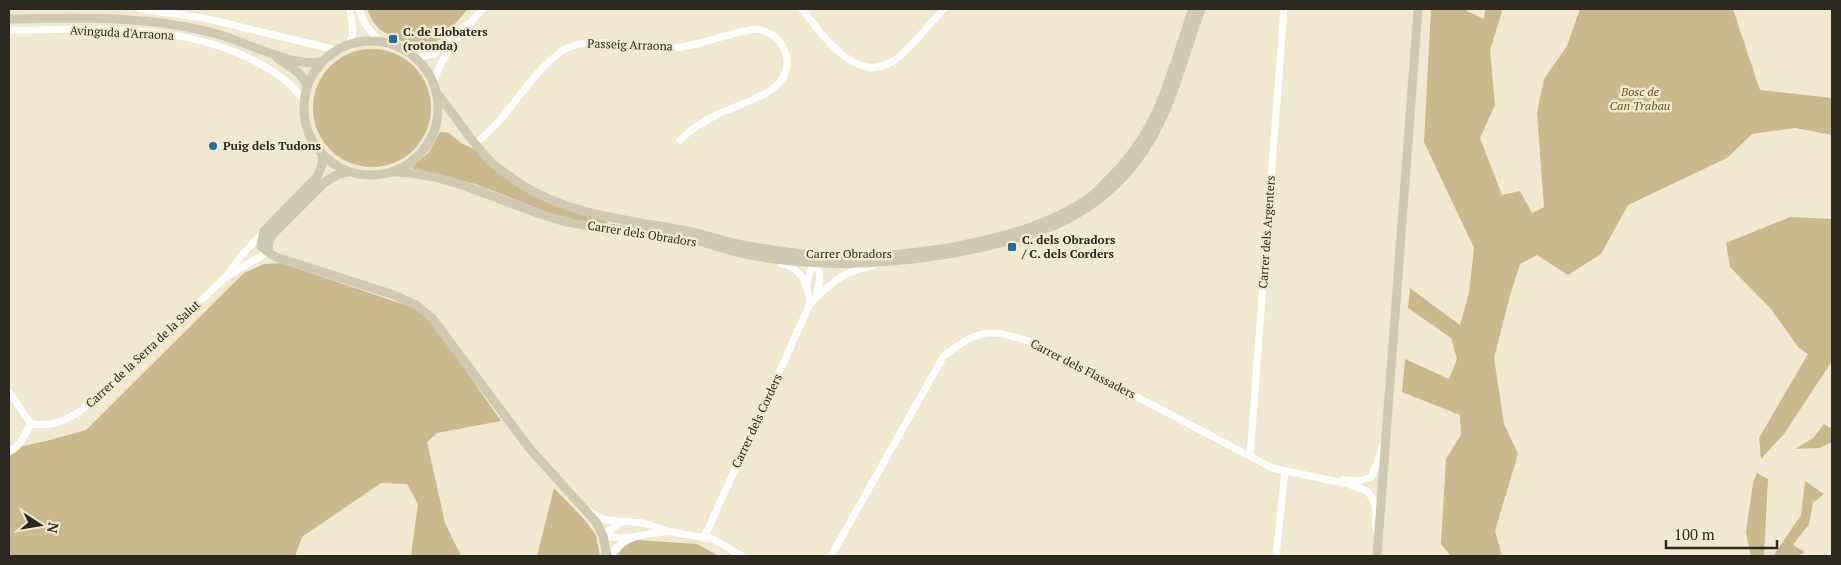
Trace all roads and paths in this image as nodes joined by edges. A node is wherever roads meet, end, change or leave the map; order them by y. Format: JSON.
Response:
{"nodes":[{"id":1,"x":140,"y":9,"type":"edge"},
{"id":2,"x":350,"y":9,"type":"edge"},
{"id":3,"x":359,"y":9,"type":"edge"},
{"id":4,"x":483,"y":9,"type":"edge"},
{"id":5,"x":802,"y":9,"type":"edge"},
{"id":6,"x":944,"y":9,"type":"edge"},
{"id":7,"x":1284,"y":9,"type":"edge"},
{"id":8,"x":1418,"y":9,"type":"edge"},
{"id":9,"x":1196,"y":11,"type":"edge"},
{"id":10,"x":9,"y":19,"type":"edge"},
{"id":11,"x":473,"y":20,"type":"junction"},
{"id":12,"x":9,"y":30,"type":"edge"},
{"id":13,"x":379,"y":42,"type":"junction"},
{"id":14,"x":349,"y":44,"type":"junction"},
{"id":15,"x":336,"y":50,"type":"junction"},
{"id":16,"x":268,"y":52,"type":"junction"},
{"id":17,"x":416,"y":58,"type":"junction"},
{"id":18,"x":323,"y":61,"type":"junction"},
{"id":19,"x":1171,"y":76,"type":"junction"},
{"id":20,"x":307,"y":86,"type":"junction"},
{"id":21,"x":435,"y":88,"type":"junction"},
{"id":22,"x":1170,"y":100,"type":"junction"},
{"id":23,"x":304,"y":103,"type":"junction"},
{"id":24,"x":1158,"y":110,"type":"junction"},
{"id":25,"x":1149,"y":127,"type":"junction"},
{"id":26,"x":680,"y":140,"type":"dead end"},
{"id":27,"x":476,"y":143,"type":"junction"},
{"id":28,"x":1144,"y":149,"type":"junction"},
{"id":29,"x":322,"y":154,"type":"junction"},
{"id":30,"x":1125,"y":162,"type":"junction"},
{"id":31,"x":351,"y":172,"type":"junction"},
{"id":32,"x":394,"y":172,"type":"junction"},
{"id":33,"x":1107,"y":192,"type":"junction"},
{"id":34,"x":1098,"y":199,"type":"junction"},
{"id":35,"x":1032,"y":228,"type":"junction"},
{"id":36,"x":264,"y":230,"type":"junction"},
{"id":37,"x":685,"y":234,"type":"junction"},
{"id":38,"x":742,"y":245,"type":"junction"},
{"id":39,"x":268,"y":252,"type":"junction"},
{"id":40,"x":759,"y":256,"type":"junction"},
{"id":41,"x":873,"y":256,"type":"junction"},
{"id":42,"x":926,"y":258,"type":"junction"},
{"id":43,"x":816,"y":263,"type":"junction"},
{"id":44,"x":888,"y":263,"type":"junction"},
{"id":45,"x":226,"y":277,"type":"junction"},
{"id":46,"x":806,"y":287,"type":"junction"},
{"id":47,"x":813,"y":301,"type":"junction"},
{"id":48,"x":9,"y":391,"type":"edge"},
{"id":49,"x":31,"y":424,"type":"junction"},
{"id":50,"x":1386,"y":427,"type":"junction"},
{"id":51,"x":9,"y":452,"type":"edge"},
{"id":52,"x":1250,"y":456,"type":"junction"},
{"id":53,"x":1285,"y":471,"type":"junction"},
{"id":54,"x":1320,"y":479,"type":"junction"},
{"id":55,"x":588,"y":511,"type":"junction"},
{"id":56,"x":621,"y":522,"type":"junction"},
{"id":57,"x":671,"y":532,"type":"junction"},
{"id":58,"x":603,"y":536,"type":"junction"},
{"id":59,"x":630,"y":537,"type":"junction"},
{"id":60,"x":704,"y":538,"type":"junction"},
{"id":61,"x":1377,"y":555,"type":"edge"},
{"id":62,"x":609,"y":556,"type":"edge"},
{"id":63,"x":742,"y":556,"type":"edge"},
{"id":64,"x":831,"y":556,"type":"edge"},
{"id":65,"x":1276,"y":556,"type":"edge"}],
"edges":[{"from":1,"to":15,"type":"street","name":"Avinguda d'Arraona"},
{"from":2,"to":14,"type":"street"},
{"from":3,"to":13,"type":"street"},
{"from":4,"to":11,"type":"street"},
{"from":5,"to":6,"type":"street"},
{"from":7,"to":52,"type":"street","name":"Carrer dels Argenters"},
{"from":8,"to":50,"type":"street"},
{"from":9,"to":19,"type":"street","name":"Carrer Obradors"},
{"from":9,"to":22,"type":"street","name":"Carrer dels Obradors"},
{"from":10,"to":16,"type":"street","name":"Avinguda d'Arraona"},
{"from":11,"to":17,"type":"street"},
{"from":11,"to":21,"type":"street"},
{"from":12,"to":23,"type":"street","name":"Avinguda d'Arraona"},
{"from":13,"to":14,"type":"street"},
{"from":13,"to":17,"type":"street"},
{"from":14,"to":15,"type":"street"},
{"from":15,"to":18,"type":"street"},
{"from":16,"to":18,"type":"street"},
{"from":16,"to":20,"type":"street"},
{"from":17,"to":21,"type":"street"},
{"from":18,"to":20,"type":"street"},
{"from":19,"to":22,"type":"street","name":"Carrer dels Obradors"},
{"from":19,"to":24,"type":"street","name":"Carrer Obradors"},
{"from":20,"to":23,"type":"street"},
{"from":21,"to":27,"type":"street","name":"Carrer Obradors"},
{"from":21,"to":32,"type":"street"},
{"from":22,"to":24,"type":"street"},
{"from":22,"to":28,"type":"street","name":"Carrer dels Obradors"},
{"from":23,"to":29,"type":"street"},
{"from":24,"to":25,"type":"street","name":"Carrer Obradors"},
{"from":25,"to":28,"type":"street"},
{"from":25,"to":30,"type":"street","name":"Carrer Obradors"},
{"from":26,"to":27,"type":"street","name":"Passeig Arraona"},
{"from":27,"to":37,"type":"street","name":"Carrer Obradors"},
{"from":28,"to":30,"type":"street","name":"Carrer dels Obradors"},
{"from":28,"to":33,"type":"street","name":"Carrer dels Obradors"},
{"from":29,"to":31,"type":"street"},
{"from":29,"to":36,"type":"street","name":"Carrer de la Serra de la Salut"},
{"from":30,"to":33,"type":"street","name":"Carrer dels Obradors"},
{"from":30,"to":35,"type":"street","name":"Carrer Obradors"},
{"from":31,"to":32,"type":"street"},
{"from":31,"to":39,"type":"street"},
{"from":32,"to":37,"type":"street","name":"Carrer dels Obradors"},
{"from":33,"to":34,"type":"street","name":"Carrer dels Obradors"},
{"from":34,"to":35,"type":"street","name":"Carrer dels Obradors"},
{"from":34,"to":42,"type":"street","name":"Carrer dels Obradors"},
{"from":35,"to":41,"type":"street","name":"Carrer Obradors"},
{"from":35,"to":42,"type":"street","name":"Carrer dels Obradors"},
{"from":36,"to":39,"type":"street"},
{"from":36,"to":45,"type":"street","name":"Carrer de la Serra de la Salut"},
{"from":37,"to":38,"type":"street","name":"Carrer Obradors"},
{"from":37,"to":40,"type":"street","name":"Carrer dels Obradors"},
{"from":38,"to":41,"type":"street","name":"Carrer Obradors"},
{"from":38,"to":43,"type":"street"},
{"from":39,"to":45,"type":"street","name":"Carrer de la Serra de la Salut"},
{"from":39,"to":55,"type":"street"},
{"from":40,"to":43,"type":"street","name":"Carrer dels Obradors"},
{"from":40,"to":46,"type":"street"},
{"from":41,"to":43,"type":"street"},
{"from":42,"to":44,"type":"street","name":"Carrer dels Obradors"},
{"from":43,"to":44,"type":"street","name":"Carrer dels Obradors"},
{"from":43,"to":46,"type":"street"},
{"from":43,"to":47,"type":"street","name":"Carrer dels Corders"},
{"from":44,"to":47,"type":"street","name":"Carrer dels Corders"},
{"from":45,"to":49,"type":"street","name":"Carrer de la Serra de la Salut"},
{"from":46,"to":47,"type":"street"},
{"from":47,"to":60,"type":"street","name":"Carrer dels Corders"},
{"from":48,"to":49,"type":"street"},
{"from":49,"to":51,"type":"street"},
{"from":50,"to":54,"type":"street","name":"Carrer dels Flassaders"},
{"from":50,"to":61,"type":"street"},
{"from":52,"to":53,"type":"street","name":"Carrer dels Flassaders"},
{"from":52,"to":64,"type":"street","name":"Carrer dels Flassaders"},
{"from":53,"to":54,"type":"street","name":"Carrer dels Flassaders"},
{"from":53,"to":65,"type":"street"},
{"from":54,"to":61,"type":"street","name":"Carrer dels Flassaders"},
{"from":55,"to":56,"type":"street"},
{"from":55,"to":58,"type":"street"},
{"from":56,"to":57,"type":"street"},
{"from":56,"to":58,"type":"street"},
{"from":57,"to":59,"type":"street"},
{"from":57,"to":60,"type":"street"},
{"from":58,"to":59,"type":"street"},
{"from":58,"to":62,"type":"street"},
{"from":59,"to":62,"type":"street"},
{"from":60,"to":63,"type":"street"}]}
